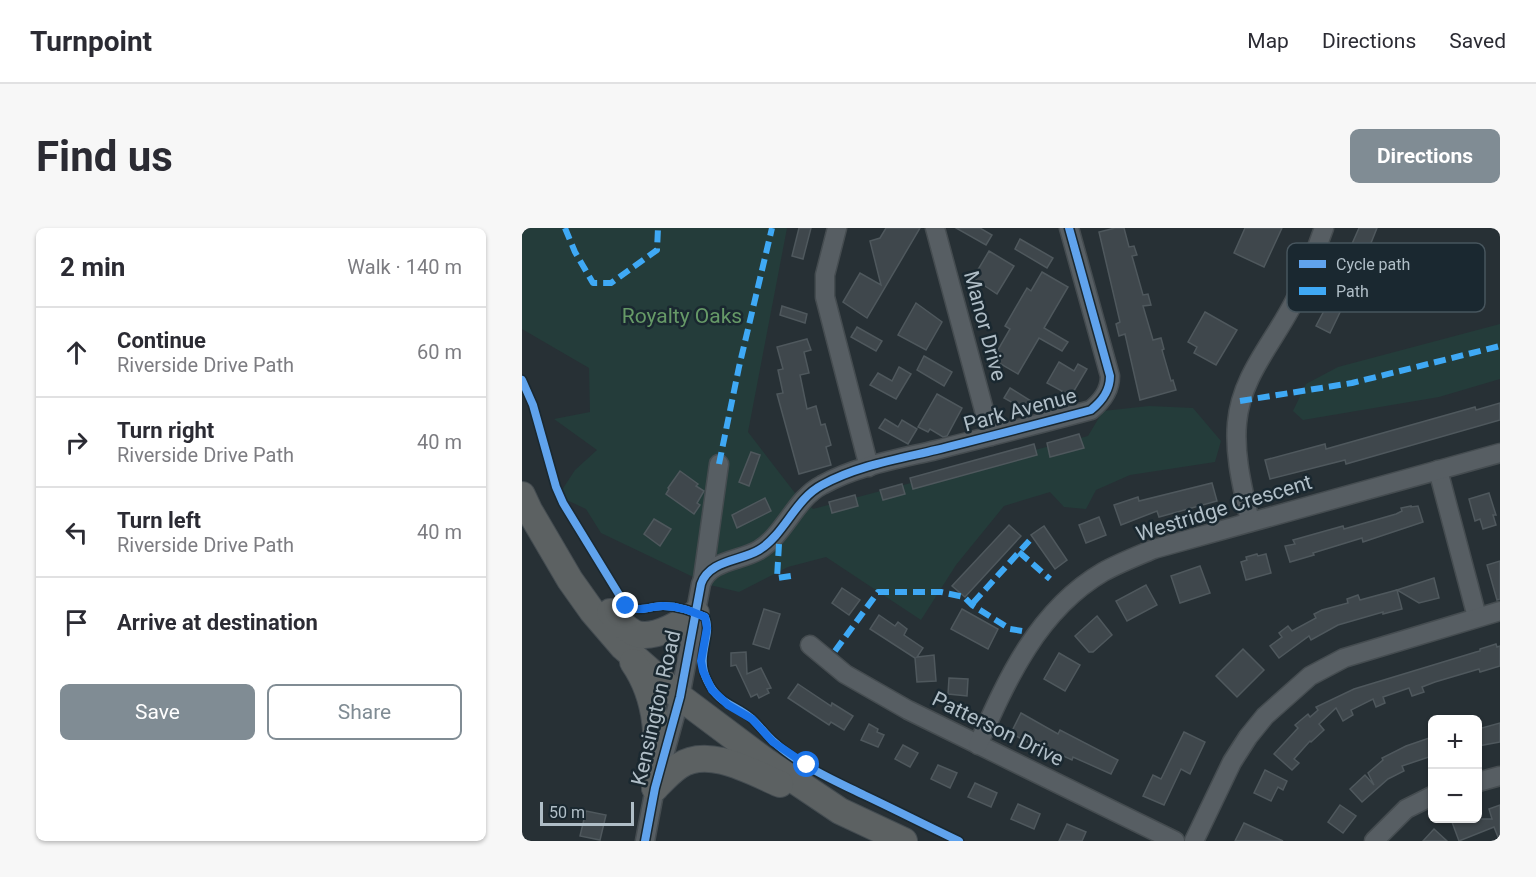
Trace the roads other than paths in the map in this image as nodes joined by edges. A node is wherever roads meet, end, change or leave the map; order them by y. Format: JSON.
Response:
{"nodes":[{"id":1,"x":837,"y":228,"type":"edge"},
{"id":2,"x":935,"y":228,"type":"edge"},
{"id":3,"x":1069,"y":228,"type":"edge"},
{"id":4,"x":1324,"y":228,"type":"edge"},
{"id":5,"x":1318,"y":243,"type":"edge"},
{"id":6,"x":1288,"y":312,"type":"edge"},
{"id":7,"x":991,"y":436,"type":"junction"},
{"id":8,"x":1500,"y":453,"type":"edge"},
{"id":9,"x":719,"y":464,"type":"dead end"},
{"id":10,"x":869,"y":467,"type":"junction"},
{"id":11,"x":1438,"y":470,"type":"junction"},
{"id":12,"x":522,"y":495,"type":"edge"},
{"id":13,"x":1250,"y":522,"type":"junction"},
{"id":14,"x":553,"y":549,"type":"junction"},
{"id":15,"x":703,"y":578,"type":"junction"},
{"id":16,"x":1500,"y":611,"type":"edge"},
{"id":17,"x":696,"y":613,"type":"junction"},
{"id":18,"x":1477,"y":618,"type":"junction"},
{"id":19,"x":810,"y":645,"type":"dead end"},
{"id":20,"x":624,"y":647,"type":"junction"},
{"id":21,"x":680,"y":697,"type":"junction"},
{"id":22,"x":978,"y":745,"type":"junction"},
{"id":23,"x":1500,"y":776,"type":"edge"},
{"id":24,"x":1482,"y":781,"type":"edge"},
{"id":25,"x":655,"y":788,"type":"junction"},
{"id":26,"x":1428,"y":798,"type":"edge"},
{"id":27,"x":840,"y":811,"type":"junction"},
{"id":28,"x":645,"y":841,"type":"edge"},
{"id":29,"x":904,"y":841,"type":"edge"},
{"id":30,"x":1175,"y":841,"type":"edge"},
{"id":31,"x":1194,"y":841,"type":"edge"},
{"id":32,"x":1374,"y":841,"type":"edge"}],
"edges":[{"from":1,"to":10,"type":"street"},
{"from":2,"to":7,"type":"street","name":"Manor Drive"},
{"from":3,"to":7,"type":"street","name":"Park Avenue"},
{"from":4,"to":5,"type":"street"},
{"from":6,"to":13,"type":"street"},
{"from":7,"to":10,"type":"street","name":"Park Avenue"},
{"from":8,"to":11,"type":"street","name":"Westridge Crescent"},
{"from":9,"to":15,"type":"street","name":"Kensington Road"},
{"from":10,"to":15,"type":"street","name":"Park Avenue"},
{"from":11,"to":13,"type":"street","name":"Westridge Crescent"},
{"from":11,"to":18,"type":"street"},
{"from":12,"to":14,"type":"highway"},
{"from":13,"to":22,"type":"street","name":"Westridge Crescent"},
{"from":14,"to":17,"type":"highway"},
{"from":14,"to":20,"type":"highway"},
{"from":15,"to":17,"type":"street","name":"Kensington Road"},
{"from":16,"to":18,"type":"street"},
{"from":17,"to":21,"type":"street","name":"Kensington Road"},
{"from":18,"to":31,"type":"street"},
{"from":19,"to":22,"type":"street","name":"Patterson Drive"},
{"from":20,"to":21,"type":"highway"},
{"from":20,"to":25,"type":"highway"},
{"from":21,"to":25,"type":"street","name":"Kensington Road"},
{"from":21,"to":27,"type":"highway"},
{"from":22,"to":30,"type":"street","name":"Patterson Drive"},
{"from":23,"to":24,"type":"street"},
{"from":25,"to":27,"type":"highway"},
{"from":25,"to":28,"type":"street","name":"Kensington Road"},
{"from":26,"to":32,"type":"street"},
{"from":27,"to":29,"type":"highway"}]}
